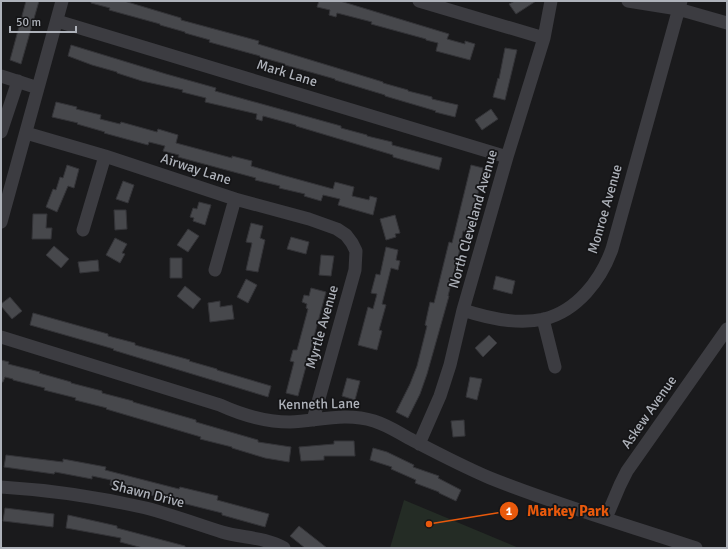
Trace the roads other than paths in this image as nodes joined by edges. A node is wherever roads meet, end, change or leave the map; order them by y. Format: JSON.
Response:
{"nodes":[{"id":1,"x":62,"y":1,"type":"edge"},
{"id":2,"x":419,"y":1,"type":"edge"},
{"id":3,"x":552,"y":1,"type":"edge"},
{"id":4,"x":628,"y":1,"type":"edge"},
{"id":5,"x":680,"y":5,"type":"edge"},
{"id":6,"x":57,"y":21,"type":"junction"},
{"id":7,"x":727,"y":23,"type":"edge"},
{"id":8,"x":544,"y":38,"type":"junction"},
{"id":9,"x":1,"y":76,"type":"edge"},
{"id":10,"x":18,"y":81,"type":"junction"},
{"id":11,"x":38,"y":88,"type":"junction"},
{"id":12,"x":1,"y":132,"type":"edge"},
{"id":13,"x":26,"y":133,"type":"junction"},
{"id":14,"x":105,"y":156,"type":"junction"},
{"id":15,"x":507,"y":157,"type":"junction"},
{"id":16,"x":7,"y":182,"type":"edge"},
{"id":17,"x":235,"y":199,"type":"junction"},
{"id":18,"x":1,"y":222,"type":"edge"},
{"id":19,"x":83,"y":230,"type":"dead end"},
{"id":20,"x":352,"y":243,"type":"joint"},
{"id":21,"x":215,"y":270,"type":"dead end"},
{"id":22,"x":463,"y":310,"type":"junction"},
{"id":23,"x":543,"y":319,"type":"junction"},
{"id":24,"x":727,"y":329,"type":"edge"},
{"id":25,"x":1,"y":337,"type":"edge"},
{"id":26,"x":555,"y":367,"type":"dead end"},
{"id":27,"x":313,"y":420,"type":"junction"},
{"id":28,"x":419,"y":444,"type":"junction"},
{"id":29,"x":1,"y":487,"type":"edge"},
{"id":30,"x":606,"y":518,"type":"junction"},
{"id":31,"x":284,"y":548,"type":"edge"},
{"id":32,"x":696,"y":548,"type":"edge"}],
"edges":[{"from":1,"to":6,"type":"street"},
{"from":2,"to":8,"type":"street"},
{"from":3,"to":8,"type":"street","name":"North Cleveland Avenue"},
{"from":4,"to":5,"type":"street"},
{"from":5,"to":7,"type":"street"},
{"from":5,"to":23,"type":"street","name":"Monroe Avenue"},
{"from":6,"to":11,"type":"street"},
{"from":6,"to":15,"type":"street","name":"Mark Lane"},
{"from":8,"to":15,"type":"street","name":"North Cleveland Avenue"},
{"from":9,"to":10,"type":"street"},
{"from":10,"to":11,"type":"street"},
{"from":10,"to":12,"type":"street"},
{"from":11,"to":13,"type":"street"},
{"from":13,"to":14,"type":"street","name":"Airway Lane"},
{"from":13,"to":16,"type":"street"},
{"from":14,"to":17,"type":"street","name":"Airway Lane"},
{"from":14,"to":19,"type":"street"},
{"from":15,"to":22,"type":"street","name":"North Cleveland Avenue"},
{"from":16,"to":18,"type":"street"},
{"from":17,"to":20,"type":"street","name":"Airway Lane"},
{"from":17,"to":21,"type":"street"},
{"from":20,"to":27,"type":"street","name":"Myrtle Avenue"},
{"from":22,"to":23,"type":"street","name":"Monroe Avenue"},
{"from":22,"to":28,"type":"street","name":"North Cleveland Avenue"},
{"from":23,"to":26,"type":"street"},
{"from":24,"to":30,"type":"street","name":"Askew Avenue"},
{"from":25,"to":27,"type":"street","name":"Kenneth Lane"},
{"from":27,"to":28,"type":"street","name":"Kenneth Lane"},
{"from":28,"to":30,"type":"street","name":"Kenneth Lane"},
{"from":29,"to":31,"type":"street","name":"Shawn Drive"},
{"from":30,"to":32,"type":"street","name":"Kenneth Lane"}]}
